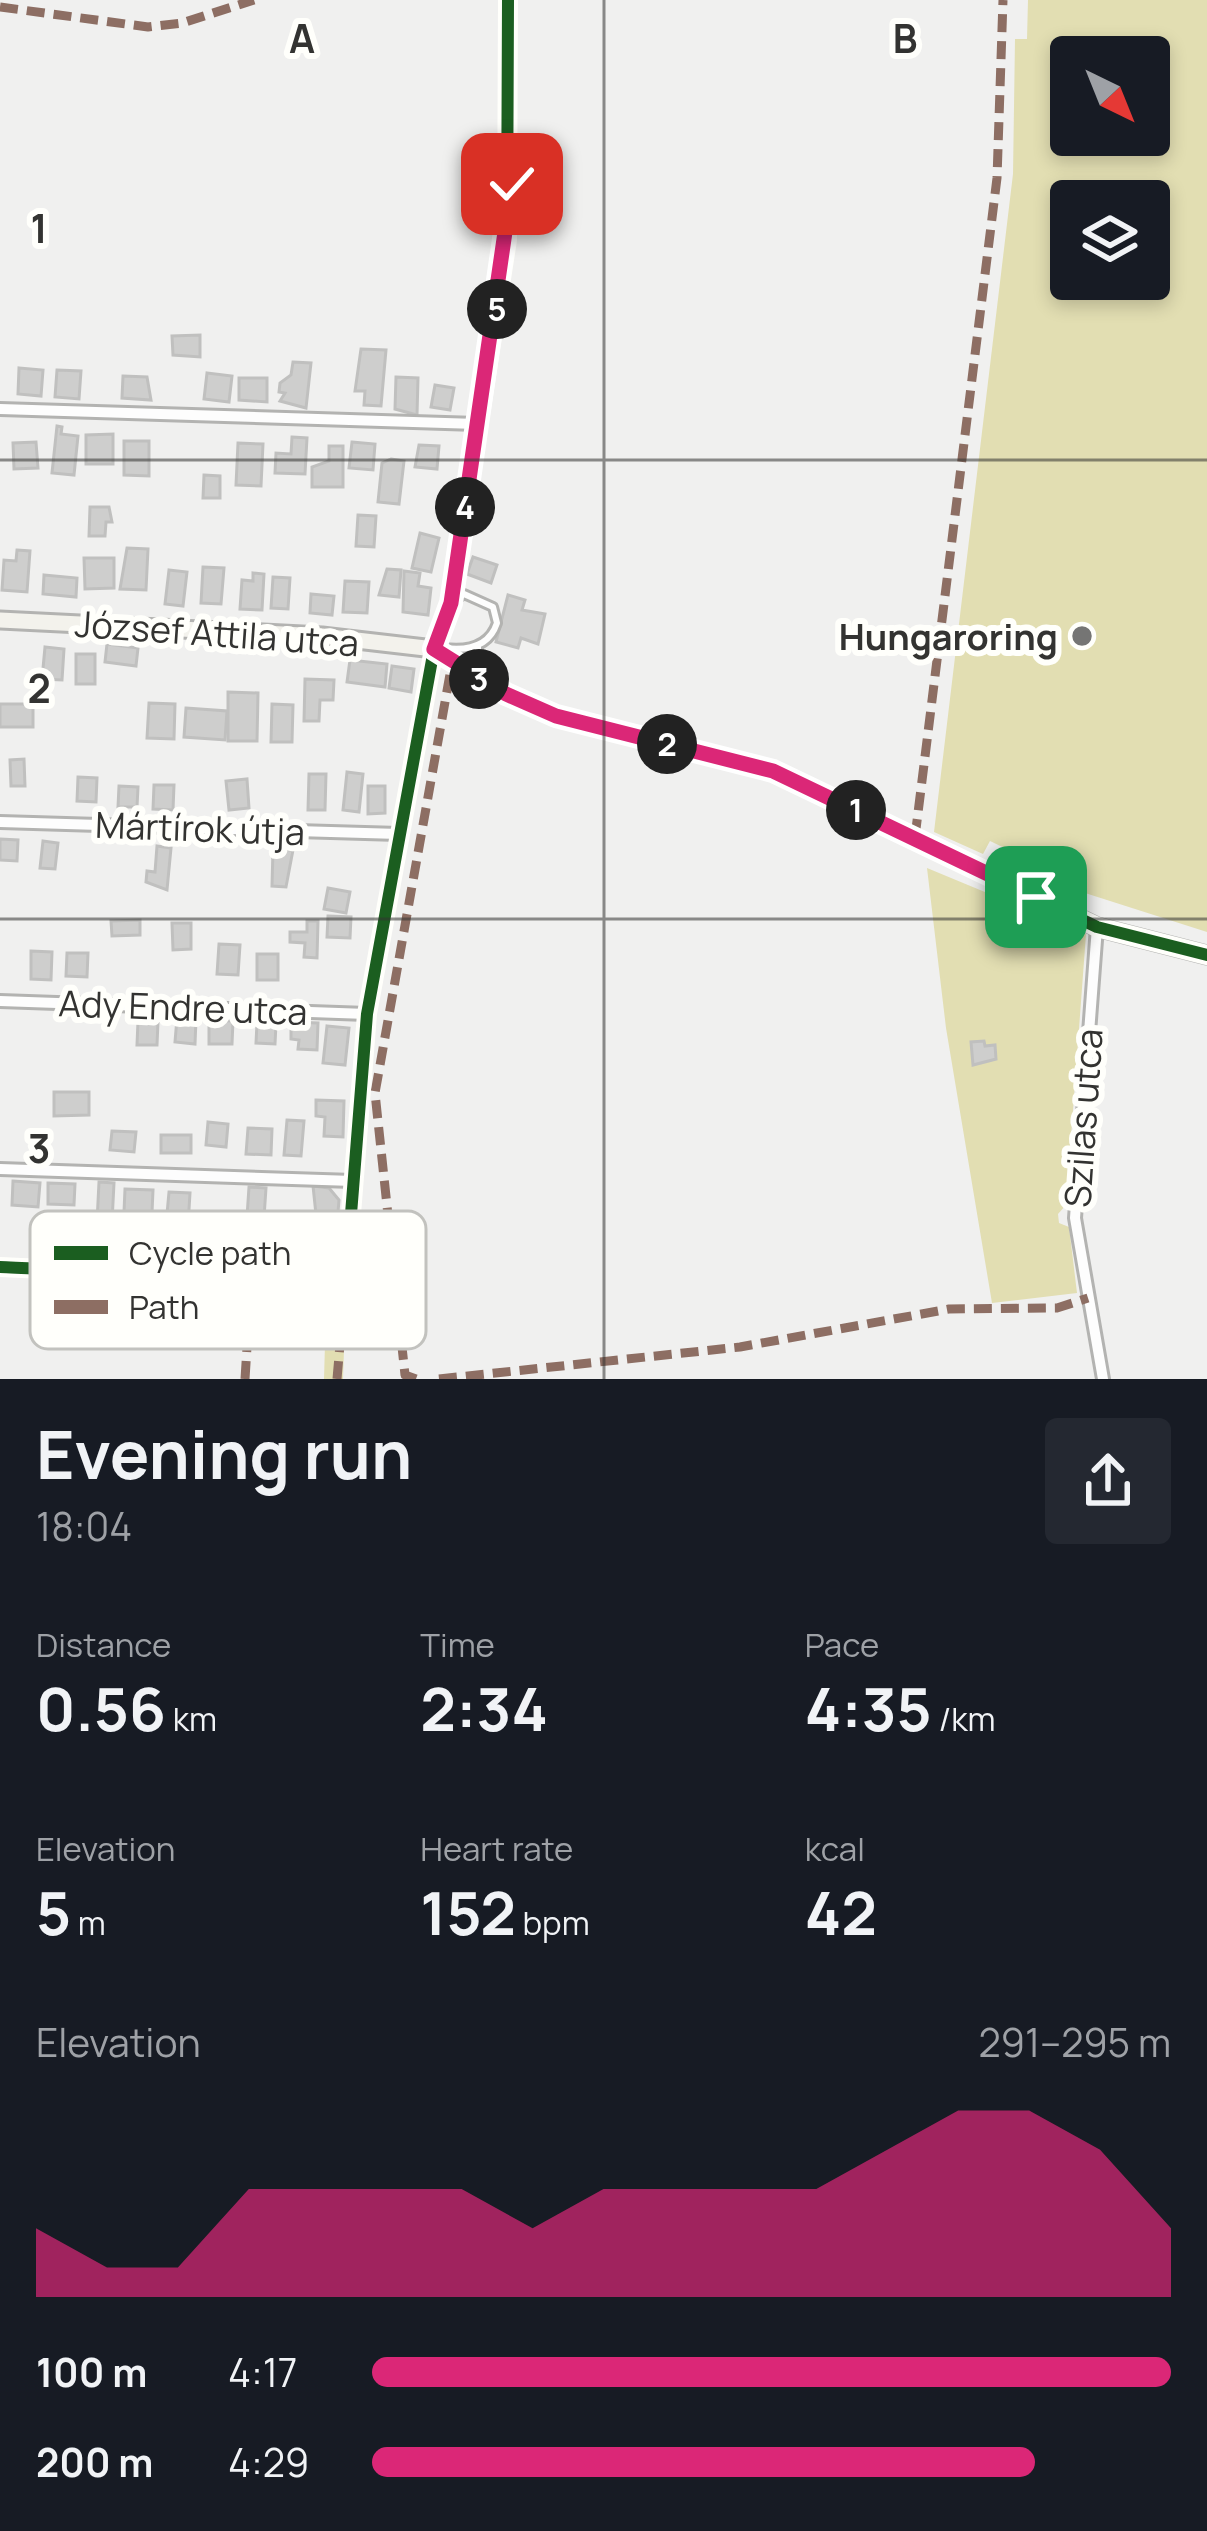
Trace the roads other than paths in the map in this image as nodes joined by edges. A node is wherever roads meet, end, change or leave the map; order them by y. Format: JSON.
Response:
{"nodes":[{"id":1,"x":508,"y":0,"type":"edge"},
{"id":2,"x":0,"y":410,"type":"edge"},
{"id":3,"x":477,"y":424,"type":"junction"},
{"id":4,"x":451,"y":603,"type":"junction"},
{"id":5,"x":0,"y":620,"type":"edge"},
{"id":6,"x":478,"y":645,"type":"junction"},
{"id":7,"x":434,"y":649,"type":"junction"},
{"id":8,"x":482,"y":680,"type":"junction"},
{"id":9,"x":0,"y":822,"type":"edge"},
{"id":10,"x":399,"y":834,"type":"junction"},
{"id":11,"x":1097,"y":927,"type":"junction"},
{"id":12,"x":1207,"y":955,"type":"edge"},
{"id":13,"x":0,"y":1001,"type":"edge"},
{"id":14,"x":367,"y":1014,"type":"junction"},
{"id":15,"x":0,"y":1169,"type":"edge"},
{"id":16,"x":353,"y":1181,"type":"junction"},
{"id":17,"x":351,"y":1211,"type":"edge"},
{"id":18,"x":0,"y":1267,"type":"edge"},
{"id":19,"x":30,"y":1268,"type":"edge"},
{"id":20,"x":1103,"y":1379,"type":"edge"}],
"edges":[{"from":1,"to":3,"type":"street"},
{"from":2,"to":3,"type":"street"},
{"from":3,"to":4,"type":"street"},
{"from":4,"to":6,"type":"lane"},
{"from":4,"to":7,"type":"street"},
{"from":5,"to":7,"type":"street","name":"József Attila utca"},
{"from":6,"to":7,"type":"lane"},
{"from":6,"to":8,"type":"lane"},
{"from":7,"to":8,"type":"street"},
{"from":7,"to":10,"type":"street"},
{"from":8,"to":11,"type":"street"},
{"from":9,"to":10,"type":"street","name":"Mártírok útja"},
{"from":10,"to":14,"type":"street"},
{"from":11,"to":12,"type":"street"},
{"from":11,"to":20,"type":"street","name":"Szilas utca"},
{"from":13,"to":14,"type":"street","name":"Ady Endre utca"},
{"from":14,"to":16,"type":"street"},
{"from":15,"to":16,"type":"street"},
{"from":16,"to":17,"type":"street"},
{"from":18,"to":19,"type":"street"}]}
